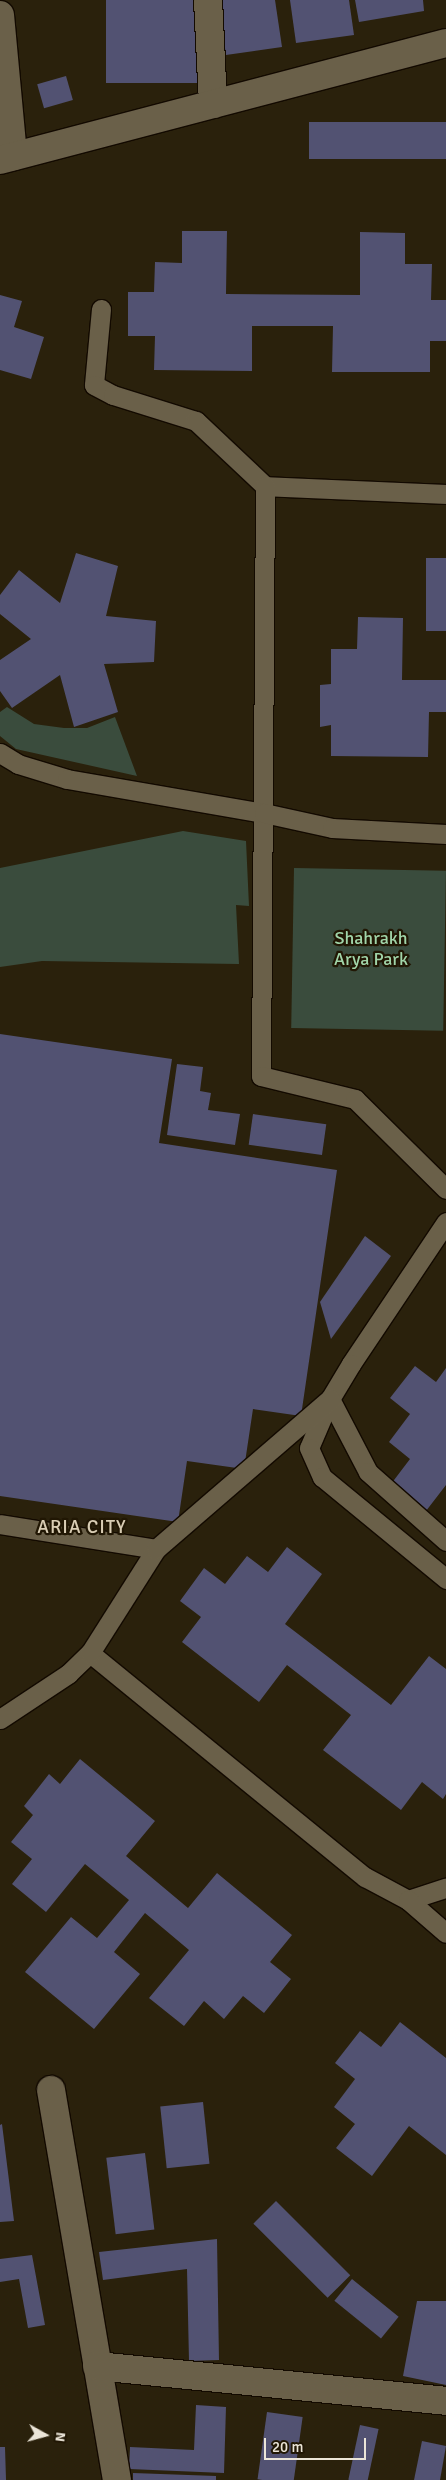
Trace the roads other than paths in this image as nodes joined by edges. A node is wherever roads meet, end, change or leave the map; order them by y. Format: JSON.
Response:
{"nodes":[{"id":1,"x":208,"y":0,"type":"edge"},
{"id":2,"x":0,"y":15,"type":"edge"},
{"id":3,"x":446,"y":43,"type":"edge"},
{"id":4,"x":213,"y":104,"type":"junction"},
{"id":5,"x":7,"y":158,"type":"edge"},
{"id":6,"x":101,"y":309,"type":"dead end"},
{"id":7,"x":265,"y":486,"type":"junction"},
{"id":8,"x":446,"y":494,"type":"edge"},
{"id":9,"x":0,"y":753,"type":"edge"},
{"id":10,"x":264,"y":813,"type":"junction"},
{"id":11,"x":446,"y":834,"type":"edge"},
{"id":12,"x":446,"y":1190,"type":"edge"},
{"id":13,"x":446,"y":1222,"type":"edge"},
{"id":14,"x":330,"y":1399,"type":"junction"},
{"id":15,"x":0,"y":1524,"type":"edge"},
{"id":16,"x":446,"y":1541,"type":"edge"},
{"id":17,"x":156,"y":1549,"type":"junction"},
{"id":18,"x":446,"y":1580,"type":"edge"},
{"id":19,"x":90,"y":1653,"type":"junction"},
{"id":20,"x":0,"y":1719,"type":"edge"},
{"id":21,"x":446,"y":1888,"type":"edge"},
{"id":22,"x":408,"y":1900,"type":"junction"},
{"id":23,"x":446,"y":1933,"type":"edge"},
{"id":24,"x":51,"y":2090,"type":"dead end"},
{"id":25,"x":97,"y":2366,"type":"junction"},
{"id":26,"x":446,"y":2401,"type":"edge"},
{"id":27,"x":117,"y":2480,"type":"edge"}],
"edges":[{"from":1,"to":4,"type":"street"},
{"from":2,"to":5,"type":"street"},
{"from":3,"to":4,"type":"street"},
{"from":4,"to":5,"type":"street"},
{"from":6,"to":7,"type":"lane"},
{"from":7,"to":8,"type":"lane"},
{"from":7,"to":10,"type":"lane"},
{"from":9,"to":10,"type":"lane"},
{"from":10,"to":11,"type":"lane"},
{"from":10,"to":12,"type":"lane"},
{"from":13,"to":14,"type":"lane"},
{"from":14,"to":16,"type":"lane"},
{"from":14,"to":17,"type":"lane"},
{"from":14,"to":18,"type":"lane"},
{"from":15,"to":17,"type":"lane"},
{"from":17,"to":19,"type":"lane"},
{"from":19,"to":20,"type":"lane"},
{"from":19,"to":22,"type":"lane"},
{"from":21,"to":22,"type":"lane"},
{"from":22,"to":23,"type":"lane"},
{"from":24,"to":25,"type":"street"},
{"from":25,"to":26,"type":"street"},
{"from":25,"to":27,"type":"street"}]}
